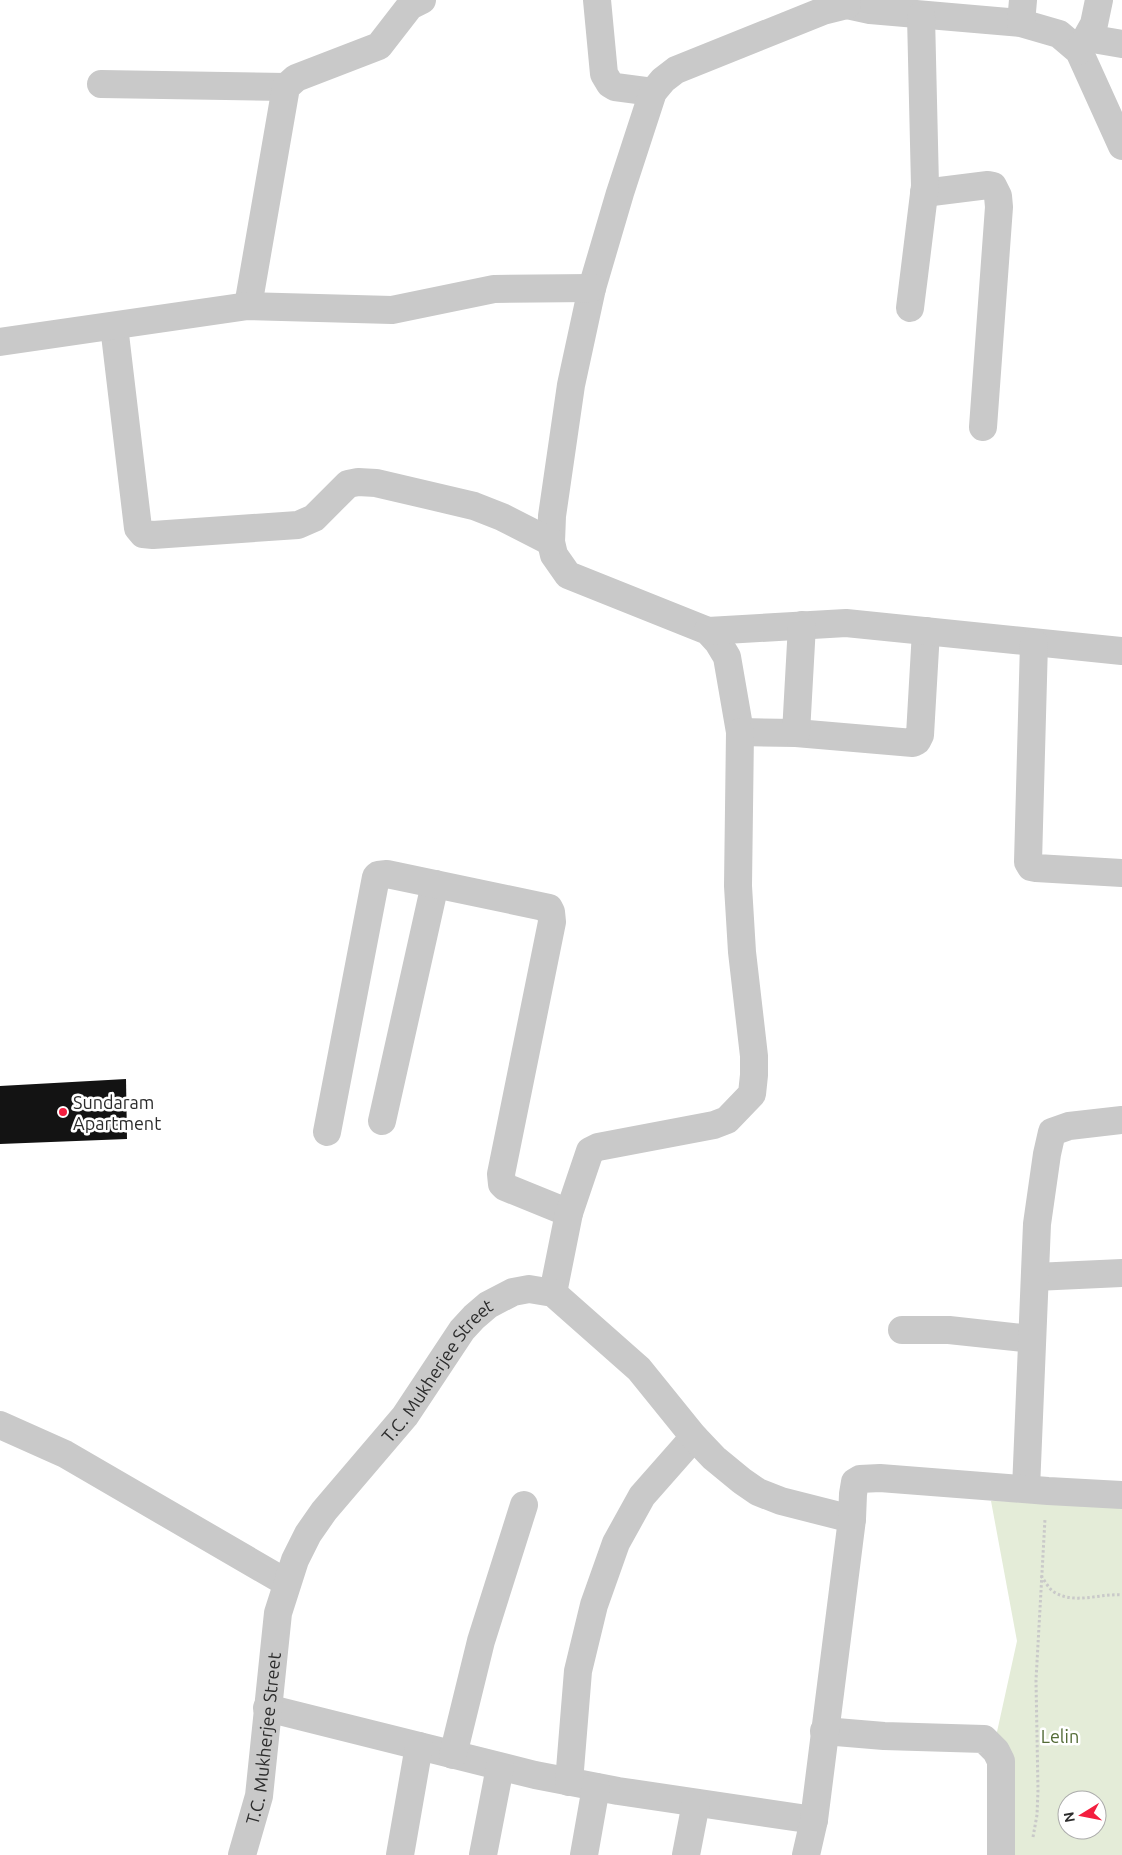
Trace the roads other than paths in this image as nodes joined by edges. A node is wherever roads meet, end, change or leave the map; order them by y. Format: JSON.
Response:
{"nodes":[{"id":1,"x":390,"y":0,"type":"edge"},
{"id":2,"x":422,"y":0,"type":"edge"},
{"id":3,"x":597,"y":0,"type":"edge"},
{"id":4,"x":1099,"y":0,"type":"edge"},
{"id":5,"x":847,"y":3,"type":"edge"},
{"id":6,"x":1022,"y":12,"type":"edge"},
{"id":7,"x":921,"y":16,"type":"junction"},
{"id":8,"x":389,"y":33,"type":"junction"},
{"id":9,"x":1083,"y":44,"type":"junction"},
{"id":10,"x":1122,"y":44,"type":"edge"},
{"id":11,"x":101,"y":84,"type":"dead end"},
{"id":12,"x":286,"y":87,"type":"junction"},
{"id":13,"x":653,"y":92,"type":"junction"},
{"id":14,"x":1122,"y":146,"type":"edge"},
{"id":15,"x":924,"y":193,"type":"junction"},
{"id":16,"x":592,"y":288,"type":"junction"},
{"id":17,"x":248,"y":306,"type":"junction"},
{"id":18,"x":910,"y":308,"type":"dead end"},
{"id":19,"x":114,"y":326,"type":"junction"},
{"id":20,"x":0,"y":342,"type":"edge"},
{"id":21,"x":983,"y":427,"type":"dead end"},
{"id":22,"x":551,"y":542,"type":"junction"},
{"id":23,"x":802,"y":625,"type":"junction"},
{"id":24,"x":708,"y":631,"type":"junction"},
{"id":25,"x":926,"y":631,"type":"junction"},
{"id":26,"x":1034,"y":643,"type":"junction"},
{"id":27,"x":1122,"y":651,"type":"edge"},
{"id":28,"x":740,"y":732,"type":"junction"},
{"id":29,"x":796,"y":733,"type":"junction"},
{"id":30,"x":1122,"y":873,"type":"edge"},
{"id":31,"x":435,"y":884,"type":"junction"},
{"id":32,"x":1122,"y":1120,"type":"edge"},
{"id":33,"x":382,"y":1121,"type":"dead end"},
{"id":34,"x":326,"y":1132,"type":"dead end"},
{"id":35,"x":569,"y":1213,"type":"junction"},
{"id":36,"x":1122,"y":1273,"type":"edge"},
{"id":37,"x":1035,"y":1277,"type":"junction"},
{"id":38,"x":553,"y":1293,"type":"junction"},
{"id":39,"x":902,"y":1330,"type":"dead end"},
{"id":40,"x":1032,"y":1339,"type":"junction"},
{"id":41,"x":0,"y":1425,"type":"edge"},
{"id":42,"x":694,"y":1437,"type":"junction"},
{"id":43,"x":1037,"y":1490,"type":"junction"},
{"id":44,"x":1122,"y":1495,"type":"edge"},
{"id":45,"x":524,"y":1505,"type":"dead end"},
{"id":46,"x":852,"y":1519,"type":"junction"},
{"id":47,"x":287,"y":1583,"type":"junction"},
{"id":48,"x":267,"y":1708,"type":"junction"},
{"id":49,"x":824,"y":1731,"type":"junction"},
{"id":50,"x":419,"y":1746,"type":"junction"},
{"id":51,"x":453,"y":1755,"type":"junction"},
{"id":52,"x":500,"y":1767,"type":"junction"},
{"id":53,"x":569,"y":1782,"type":"junction"},
{"id":54,"x":596,"y":1787,"type":"junction"},
{"id":55,"x":696,"y":1803,"type":"junction"},
{"id":56,"x":814,"y":1820,"type":"junction"},
{"id":57,"x":242,"y":1855,"type":"edge"},
{"id":58,"x":400,"y":1855,"type":"edge"},
{"id":59,"x":483,"y":1855,"type":"edge"},
{"id":60,"x":584,"y":1855,"type":"edge"},
{"id":61,"x":686,"y":1855,"type":"edge"},
{"id":62,"x":806,"y":1855,"type":"edge"},
{"id":63,"x":1001,"y":1855,"type":"edge"}],
"edges":[{"from":1,"to":8,"type":"street"},
{"from":2,"to":8,"type":"street"},
{"from":3,"to":13,"type":"street"},
{"from":4,"to":9,"type":"street"},
{"from":5,"to":7,"type":"street"},
{"from":5,"to":13,"type":"street"},
{"from":6,"to":7,"type":"street"},
{"from":6,"to":9,"type":"street"},
{"from":7,"to":15,"type":"street"},
{"from":8,"to":12,"type":"street"},
{"from":9,"to":10,"type":"street"},
{"from":9,"to":14,"type":"street"},
{"from":11,"to":12,"type":"street"},
{"from":12,"to":17,"type":"street"},
{"from":13,"to":16,"type":"street"},
{"from":15,"to":18,"type":"street"},
{"from":15,"to":21,"type":"street"},
{"from":16,"to":17,"type":"street"},
{"from":16,"to":22,"type":"street"},
{"from":17,"to":19,"type":"street"},
{"from":19,"to":20,"type":"street"},
{"from":19,"to":22,"type":"street"},
{"from":22,"to":24,"type":"street"},
{"from":23,"to":24,"type":"street"},
{"from":23,"to":25,"type":"street"},
{"from":23,"to":29,"type":"street"},
{"from":24,"to":28,"type":"street"},
{"from":25,"to":26,"type":"street"},
{"from":25,"to":29,"type":"street"},
{"from":26,"to":27,"type":"street"},
{"from":26,"to":30,"type":"street"},
{"from":28,"to":29,"type":"street"},
{"from":28,"to":35,"type":"street"},
{"from":31,"to":33,"type":"street"},
{"from":31,"to":34,"type":"street"},
{"from":31,"to":35,"type":"street"},
{"from":32,"to":37,"type":"street"},
{"from":35,"to":38,"type":"street"},
{"from":36,"to":37,"type":"street"},
{"from":37,"to":40,"type":"street"},
{"from":38,"to":42,"type":"street"},
{"from":38,"to":47,"type":"street","name":"T.C. Mukherjee Street"},
{"from":39,"to":40,"type":"street"},
{"from":40,"to":43,"type":"street"},
{"from":41,"to":47,"type":"street"},
{"from":42,"to":46,"type":"street"},
{"from":42,"to":53,"type":"street"},
{"from":43,"to":44,"type":"street"},
{"from":43,"to":46,"type":"street"},
{"from":45,"to":51,"type":"street"},
{"from":46,"to":49,"type":"street"},
{"from":47,"to":48,"type":"street","name":"T.C. Mukherjee Street"},
{"from":48,"to":50,"type":"street"},
{"from":48,"to":57,"type":"street","name":"T.C. Mukherjee Street"},
{"from":49,"to":56,"type":"street"},
{"from":49,"to":63,"type":"street"},
{"from":50,"to":51,"type":"street"},
{"from":50,"to":58,"type":"street"},
{"from":51,"to":52,"type":"street"},
{"from":52,"to":53,"type":"street"},
{"from":52,"to":59,"type":"street"},
{"from":53,"to":54,"type":"street"},
{"from":54,"to":55,"type":"street"},
{"from":54,"to":60,"type":"street"},
{"from":55,"to":56,"type":"street"},
{"from":55,"to":61,"type":"street"},
{"from":56,"to":62,"type":"street"}]}
